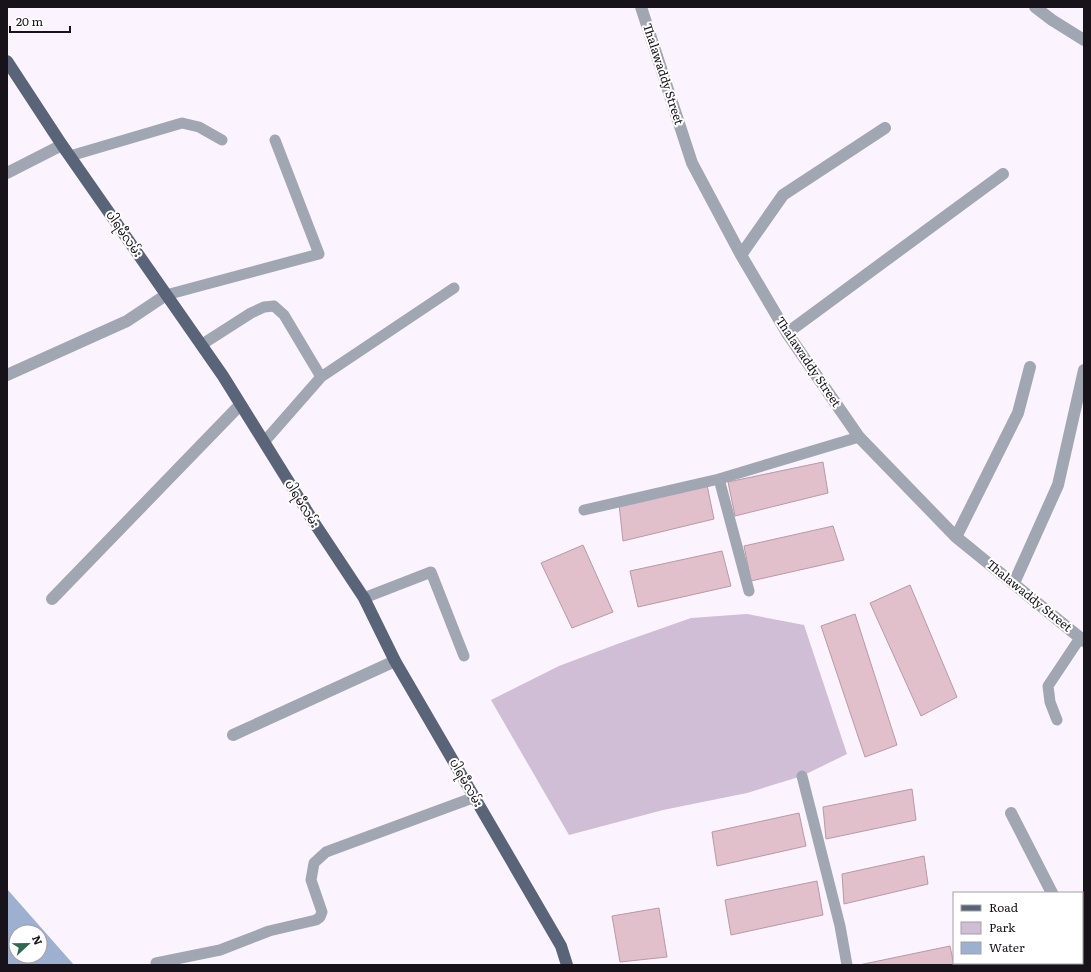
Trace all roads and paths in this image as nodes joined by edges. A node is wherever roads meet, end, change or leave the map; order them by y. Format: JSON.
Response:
{"nodes":[{"id":1,"x":641,"y":7,"type":"edge"},
{"id":2,"x":1036,"y":7,"type":"edge"},
{"id":3,"x":1084,"y":40,"type":"edge"},
{"id":4,"x":7,"y":61,"type":"edge"},
{"id":5,"x":885,"y":128,"type":"dead end"},
{"id":6,"x":222,"y":140,"type":"dead end"},
{"id":7,"x":275,"y":140,"type":"dead end"},
{"id":8,"x":62,"y":145,"type":"junction"},
{"id":9,"x":70,"y":156,"type":"junction"},
{"id":10,"x":7,"y":173,"type":"edge"},
{"id":11,"x":1003,"y":174,"type":"dead end"},
{"id":12,"x":741,"y":255,"type":"junction"},
{"id":13,"x":454,"y":288,"type":"dead end"},
{"id":14,"x":166,"y":295,"type":"junction"},
{"id":15,"x":787,"y":333,"type":"junction"},
{"id":16,"x":201,"y":345,"type":"junction"},
{"id":17,"x":1030,"y":367,"type":"dead end"},
{"id":18,"x":1084,"y":370,"type":"edge"},
{"id":19,"x":7,"y":375,"type":"edge"},
{"id":20,"x":321,"y":377,"type":"junction"},
{"id":21,"x":240,"y":404,"type":"junction"},
{"id":22,"x":859,"y":437,"type":"junction"},
{"id":23,"x":264,"y":442,"type":"junction"},
{"id":24,"x":719,"y":479,"type":"junction"},
{"id":25,"x":584,"y":510,"type":"dead end"},
{"id":26,"x":956,"y":537,"type":"junction"},
{"id":27,"x":1014,"y":584,"type":"junction"},
{"id":28,"x":749,"y":591,"type":"dead end"},
{"id":29,"x":364,"y":598,"type":"junction"},
{"id":30,"x":52,"y":599,"type":"dead end"},
{"id":31,"x":1082,"y":639,"type":"edge"},
{"id":32,"x":464,"y":656,"type":"dead end"},
{"id":33,"x":395,"y":661,"type":"junction"},
{"id":34,"x":1057,"y":720,"type":"dead end"},
{"id":35,"x":233,"y":735,"type":"dead end"},
{"id":36,"x":802,"y":776,"type":"dead end"},
{"id":37,"x":475,"y":797,"type":"junction"},
{"id":38,"x":1011,"y":813,"type":"dead end"},
{"id":39,"x":1051,"y":892,"type":"edge"},
{"id":40,"x":156,"y":963,"type":"dead end"},
{"id":41,"x":567,"y":965,"type":"edge"},
{"id":42,"x":847,"y":965,"type":"edge"}],
"edges":[{"from":1,"to":12,"type":"street","name":"Thalawaddy Street"},
{"from":2,"to":3,"type":"street"},
{"from":4,"to":8,"type":"main road","name":"ပါရမီလမ်း"},
{"from":5,"to":12,"type":"street"},
{"from":6,"to":9,"type":"lane"},
{"from":7,"to":14,"type":"lane"},
{"from":8,"to":9,"type":"main road","name":"ပါရမီလမ်း"},
{"from":8,"to":10,"type":"street"},
{"from":9,"to":14,"type":"main road","name":"ပါရမီလမ်း"},
{"from":11,"to":15,"type":"street"},
{"from":12,"to":15,"type":"street","name":"Thalawaddy Street"},
{"from":13,"to":20,"type":"lane"},
{"from":14,"to":16,"type":"main road","name":"ပါရမီလမ်း"},
{"from":14,"to":19,"type":"street"},
{"from":15,"to":22,"type":"street","name":"Thalawaddy Street"},
{"from":16,"to":20,"type":"lane"},
{"from":16,"to":21,"type":"main road","name":"ပါရမီလမ်း"},
{"from":17,"to":26,"type":"street"},
{"from":18,"to":27,"type":"street"},
{"from":20,"to":23,"type":"lane"},
{"from":21,"to":23,"type":"main road","name":"ပါရမီလမ်း"},
{"from":21,"to":30,"type":"street"},
{"from":22,"to":24,"type":"lane"},
{"from":22,"to":26,"type":"street","name":"Thalawaddy Street"},
{"from":23,"to":29,"type":"main road","name":"ပါရမီလမ်း"},
{"from":24,"to":25,"type":"lane"},
{"from":24,"to":28,"type":"lane"},
{"from":26,"to":27,"type":"street","name":"Thalawaddy Street"},
{"from":27,"to":31,"type":"street","name":"Thalawaddy Street"},
{"from":29,"to":32,"type":"lane"},
{"from":29,"to":33,"type":"main road","name":"ပါရမီလမ်း"},
{"from":31,"to":34,"type":"lane"},
{"from":33,"to":35,"type":"street"},
{"from":33,"to":37,"type":"main road","name":"ပါရမီလမ်း"},
{"from":36,"to":42,"type":"lane"},
{"from":37,"to":40,"type":"lane"},
{"from":37,"to":41,"type":"main road","name":"ပါရမီလမ်း"},
{"from":38,"to":39,"type":"street"}]}
